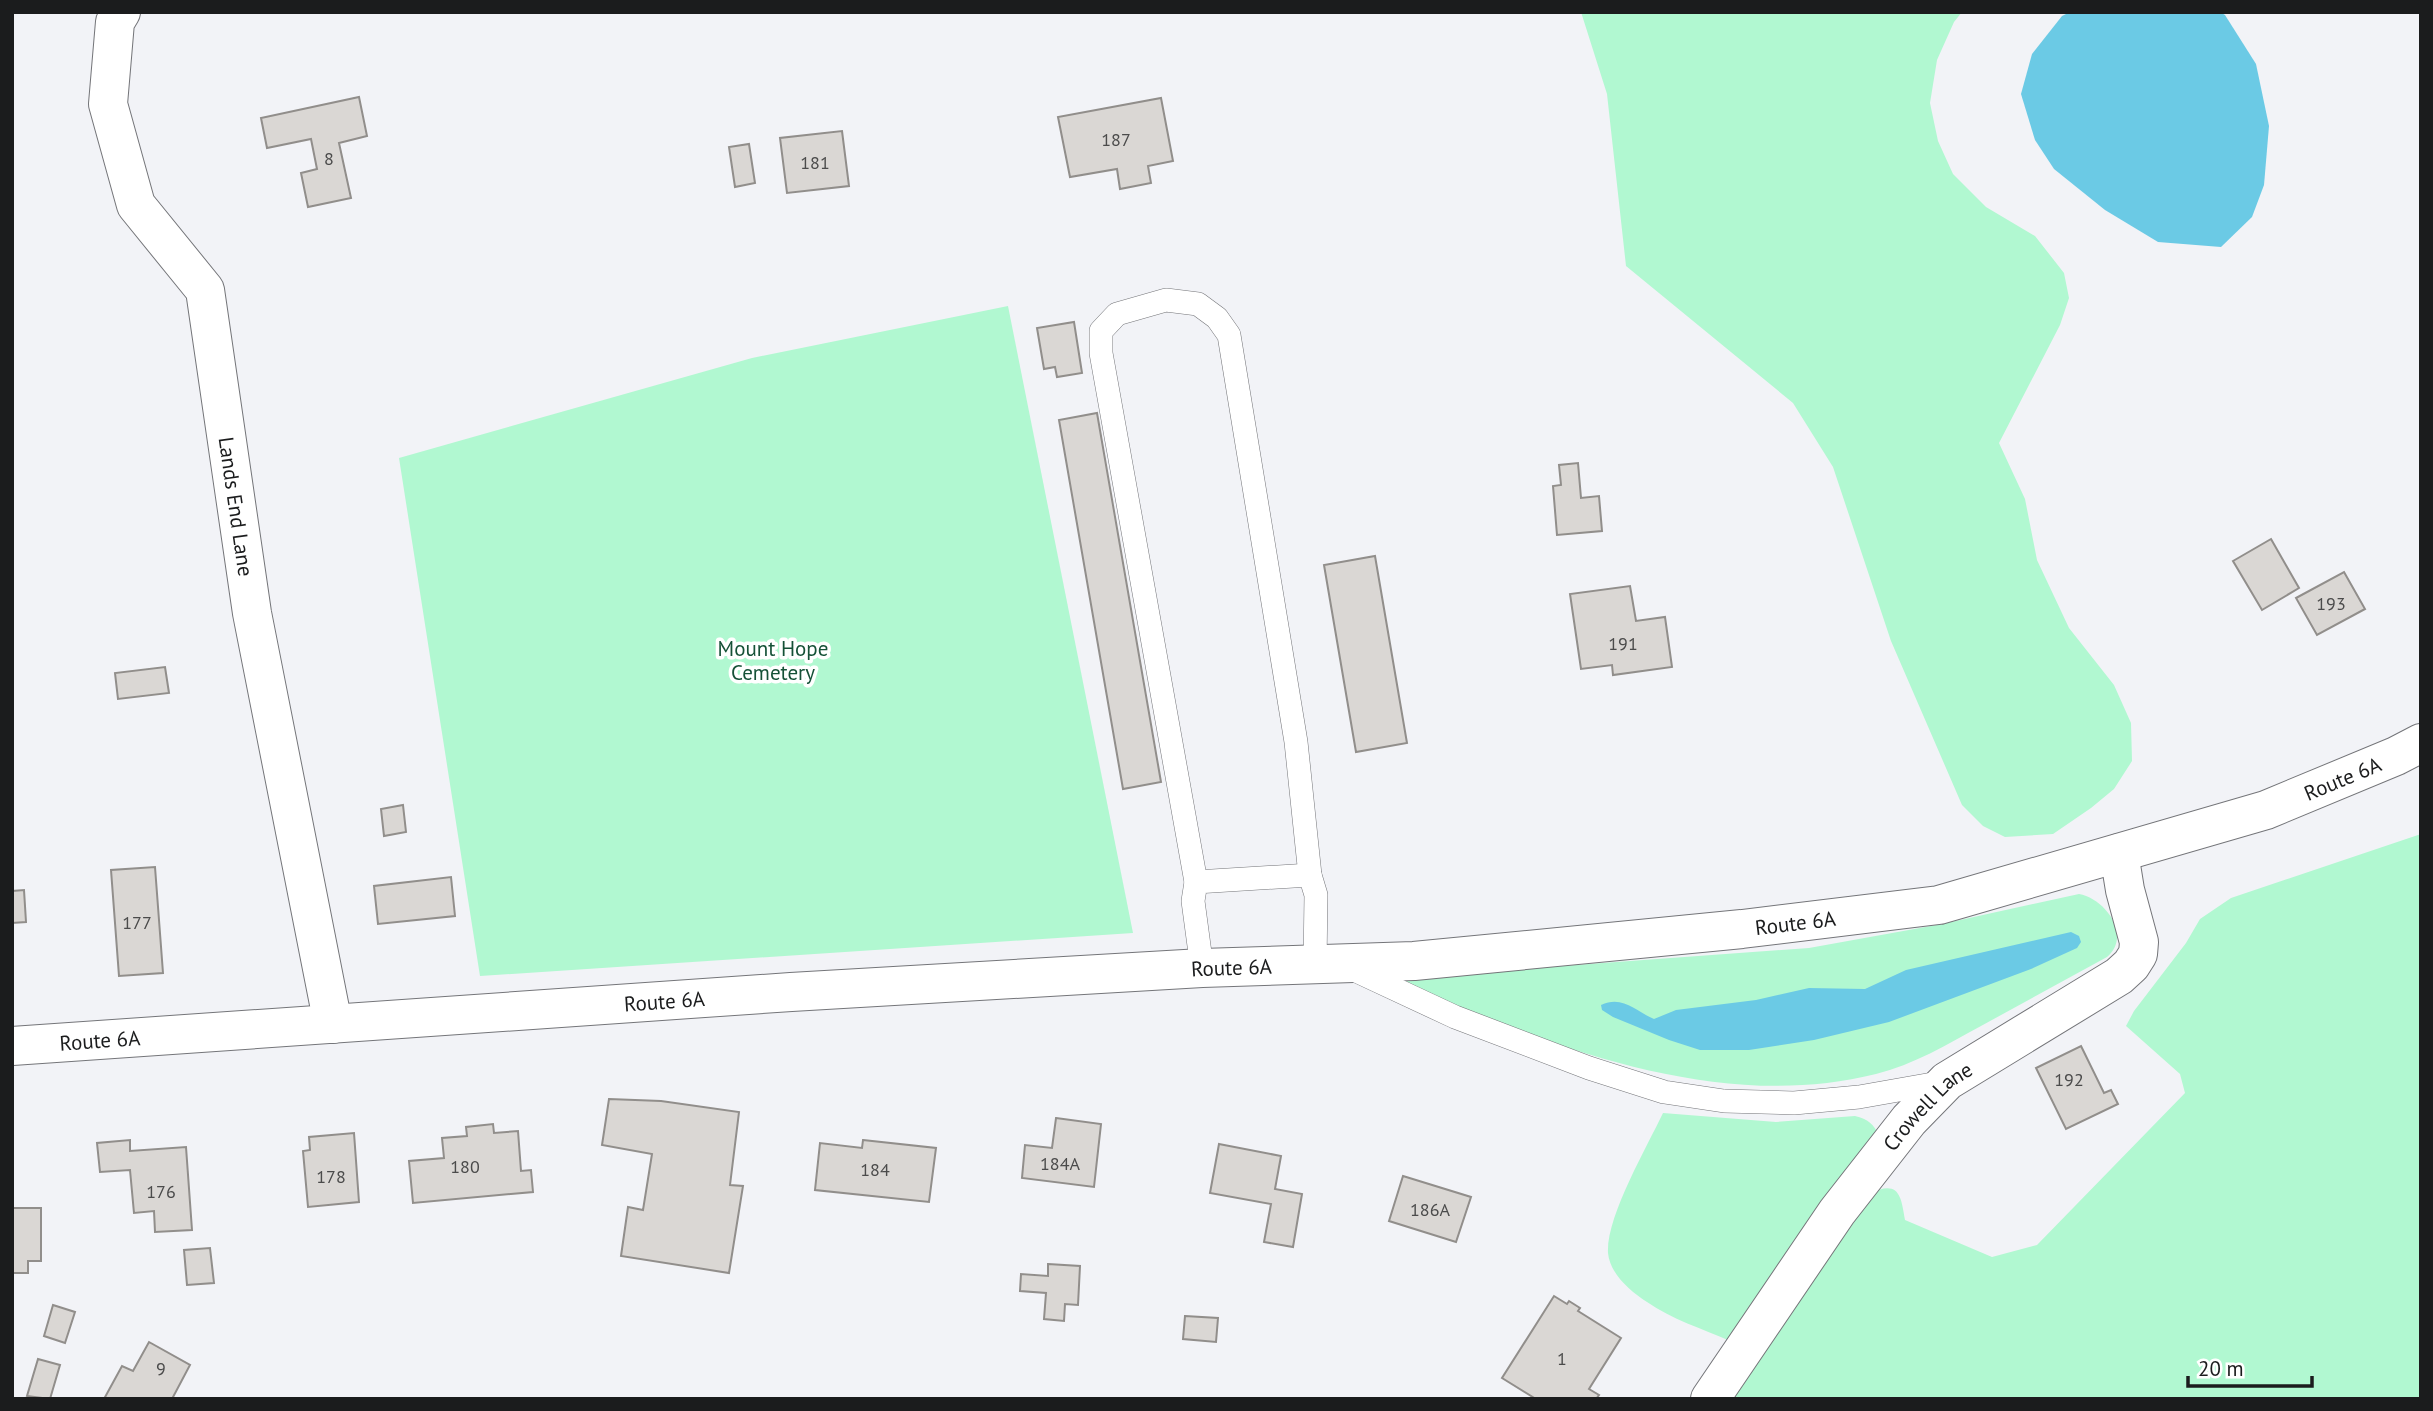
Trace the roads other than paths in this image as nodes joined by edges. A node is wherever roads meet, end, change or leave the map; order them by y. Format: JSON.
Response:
{"nodes":[{"id":1,"x":121,"y":12,"type":"edge"},
{"id":2,"x":2421,"y":743,"type":"edge"},
{"id":3,"x":2119,"y":853,"type":"junction"},
{"id":4,"x":1310,"y":875,"type":"junction"},
{"id":5,"x":1195,"y":882,"type":"junction"},
{"id":6,"x":1326,"y":963,"type":"junction"},
{"id":7,"x":1202,"y":968,"type":"junction"},
{"id":8,"x":333,"y":1024,"type":"junction"},
{"id":9,"x":12,"y":1046,"type":"edge"},
{"id":10,"x":1947,"y":1082,"type":"junction"},
{"id":11,"x":1710,"y":1399,"type":"edge"}],
"edges":[{"from":1,"to":8,"type":"main road","name":"Lands End Lane"},
{"from":2,"to":3,"type":"main road","name":"Route 6A"},
{"from":3,"to":6,"type":"main road","name":"Route 6A"},
{"from":3,"to":10,"type":"main road","name":"Crowell Lane"},
{"from":4,"to":5,"type":"lane"},
{"from":4,"to":5,"type":"lane"},
{"from":4,"to":6,"type":"lane"},
{"from":5,"to":7,"type":"lane"},
{"from":6,"to":7,"type":"main road","name":"Route 6A"},
{"from":6,"to":10,"type":"lane"},
{"from":7,"to":8,"type":"main road","name":"Route 6A"},
{"from":8,"to":9,"type":"main road","name":"Route 6A"},
{"from":10,"to":11,"type":"main road","name":"Crowell Lane"}]}
